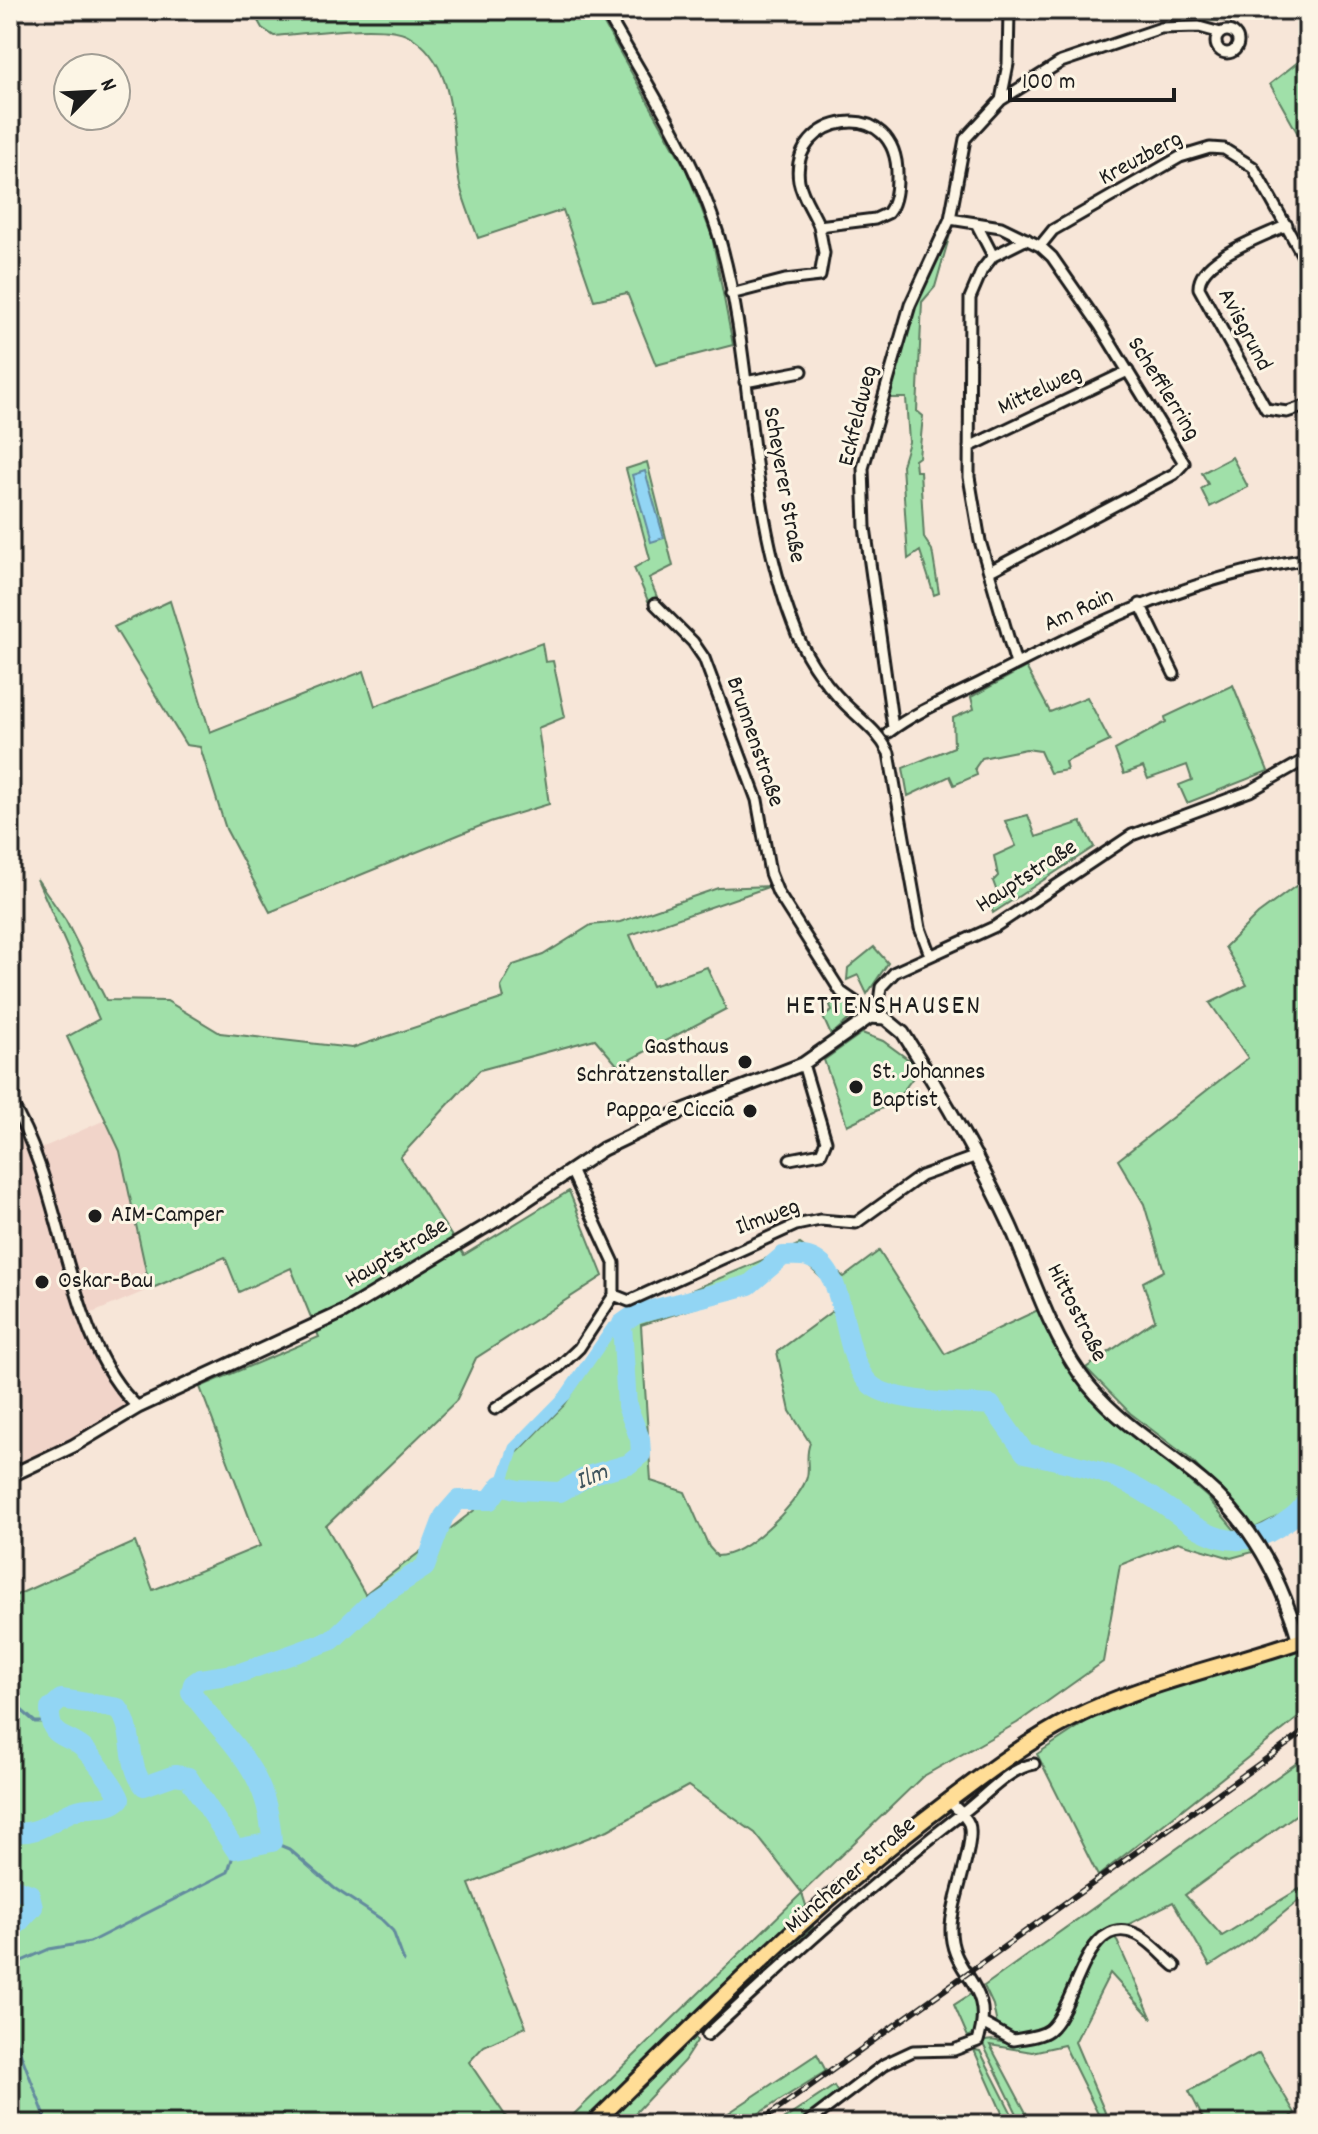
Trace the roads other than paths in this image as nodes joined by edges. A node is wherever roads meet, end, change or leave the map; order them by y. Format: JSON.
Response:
{"nodes":[{"id":1,"x":605,"y":10,"type":"edge"},
{"id":2,"x":1009,"y":10,"type":"edge"},
{"id":3,"x":1221,"y":33,"type":"dead end"},
{"id":4,"x":1001,"y":100,"type":"junction"},
{"id":5,"x":950,"y":219,"type":"junction"},
{"id":6,"x":977,"y":225,"type":"junction"},
{"id":7,"x":1287,"y":225,"type":"junction"},
{"id":8,"x":819,"y":226,"type":"junction"},
{"id":9,"x":1027,"y":239,"type":"junction"},
{"id":10,"x":1040,"y":246,"type":"junction"},
{"id":11,"x":993,"y":256,"type":"junction"},
{"id":12,"x":1308,"y":265,"type":"edge"},
{"id":13,"x":731,"y":294,"type":"junction"},
{"id":14,"x":802,"y":371,"type":"dead end"},
{"id":15,"x":1128,"y":371,"type":"junction"},
{"id":16,"x":745,"y":382,"type":"junction"},
{"id":17,"x":1308,"y":405,"type":"edge"},
{"id":18,"x":969,"y":447,"type":"junction"},
{"id":19,"x":1308,"y":559,"type":"edge"},
{"id":20,"x":990,"y":571,"type":"junction"},
{"id":21,"x":655,"y":604,"type":"dead end"},
{"id":22,"x":1140,"y":604,"type":"junction"},
{"id":23,"x":1016,"y":664,"type":"junction"},
{"id":24,"x":1174,"y":674,"type":"dead end"},
{"id":25,"x":893,"y":728,"type":"junction"},
{"id":26,"x":881,"y":738,"type":"junction"},
{"id":27,"x":1308,"y":758,"type":"edge"},
{"id":28,"x":930,"y":955,"type":"junction"},
{"id":29,"x":877,"y":1017,"type":"junction"},
{"id":30,"x":803,"y":1064,"type":"junction"},
{"id":31,"x":10,"y":1101,"type":"edge"},
{"id":32,"x":977,"y":1156,"type":"junction"},
{"id":33,"x":790,"y":1159,"type":"dead end"},
{"id":34,"x":571,"y":1170,"type":"junction"},
{"id":35,"x":614,"y":1295,"type":"junction"},
{"id":36,"x":138,"y":1407,"type":"junction"},
{"id":37,"x":495,"y":1409,"type":"dead end"},
{"id":38,"x":10,"y":1476,"type":"edge"},
{"id":39,"x":1304,"y":1640,"type":"edge"},
{"id":40,"x":1034,"y":1764,"type":"dead end"},
{"id":41,"x":949,"y":1801,"type":"junction"},
{"id":42,"x":962,"y":1814,"type":"junction"},
{"id":43,"x":1175,"y":1966,"type":"dead end"},
{"id":44,"x":984,"y":2024,"type":"junction"},
{"id":45,"x":707,"y":2035,"type":"dead end"},
{"id":46,"x":593,"y":2124,"type":"edge"},
{"id":47,"x":806,"y":2124,"type":"edge"}],
"edges":[{"from":1,"to":13,"type":"street","name":"Scheyerer Straße"},
{"from":2,"to":4,"type":"street"},
{"from":3,"to":4,"type":"street","name":"Eckfeldweg"},
{"from":4,"to":5,"type":"street","name":"Eckfeldweg"},
{"from":5,"to":6,"type":"street","name":"Schefflerring"},
{"from":5,"to":25,"type":"street","name":"Eckfeldweg"},
{"from":6,"to":9,"type":"street","name":"Schefflerring"},
{"from":6,"to":11,"type":"street"},
{"from":7,"to":10,"type":"street","name":"Kreuzberg"},
{"from":7,"to":12,"type":"street","name":"Kreuzberg"},
{"from":7,"to":17,"type":"street","name":"Avisgrund"},
{"from":8,"to":8,"type":"street"},
{"from":8,"to":13,"type":"street"},
{"from":9,"to":10,"type":"street","name":"Schefflerring"},
{"from":9,"to":11,"type":"street"},
{"from":10,"to":15,"type":"street","name":"Schefflerring"},
{"from":11,"to":18,"type":"street"},
{"from":13,"to":16,"type":"street","name":"Scheyerer Straße"},
{"from":14,"to":16,"type":"street"},
{"from":15,"to":18,"type":"street","name":"Mittelweg"},
{"from":15,"to":20,"type":"street","name":"Schefflerring"},
{"from":16,"to":26,"type":"street","name":"Scheyerer Straße"},
{"from":18,"to":20,"type":"street"},
{"from":19,"to":22,"type":"street","name":"Am Rain"},
{"from":20,"to":23,"type":"street"},
{"from":21,"to":29,"type":"street","name":"Brunnenstraße"},
{"from":22,"to":23,"type":"street","name":"Am Rain"},
{"from":22,"to":24,"type":"street"},
{"from":23,"to":25,"type":"street","name":"Am Rain"},
{"from":25,"to":26,"type":"street","name":"Am Rain"},
{"from":26,"to":28,"type":"street","name":"Scheyerer Straße"},
{"from":27,"to":28,"type":"street","name":"Hauptstraße"},
{"from":28,"to":29,"type":"street","name":"Hauptstraße"},
{"from":29,"to":30,"type":"street","name":"Hauptstraße"},
{"from":29,"to":32,"type":"street","name":"Hittostraße"},
{"from":30,"to":33,"type":"street"},
{"from":30,"to":34,"type":"street","name":"Hauptstraße"},
{"from":31,"to":36,"type":"street"},
{"from":32,"to":35,"type":"street","name":"Ilmweg"},
{"from":32,"to":39,"type":"street","name":"Hittostraße"},
{"from":34,"to":35,"type":"street"},
{"from":34,"to":36,"type":"street","name":"Hauptstraße"},
{"from":35,"to":37,"type":"street"},
{"from":36,"to":38,"type":"street","name":"Hauptstraße"},
{"from":39,"to":41,"type":"main road"},
{"from":40,"to":42,"type":"street","name":"Münchener Straße"},
{"from":41,"to":42,"type":"street"},
{"from":41,"to":46,"type":"main road"},
{"from":42,"to":44,"type":"street"},
{"from":42,"to":45,"type":"street","name":"Münchener Straße"},
{"from":43,"to":44,"type":"street"},
{"from":44,"to":47,"type":"street"}]}
